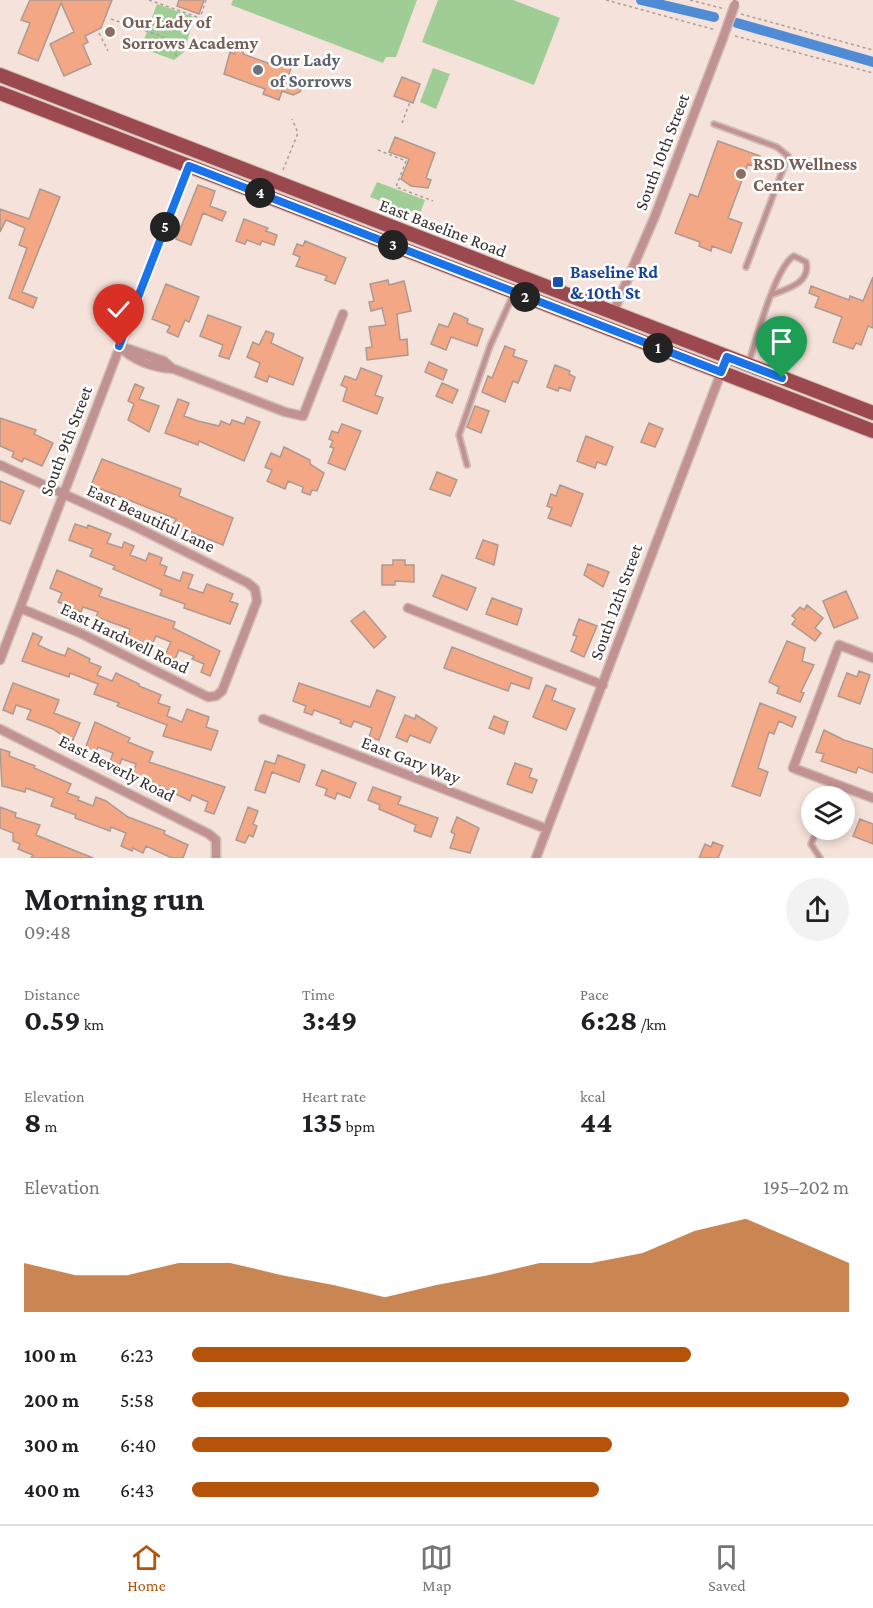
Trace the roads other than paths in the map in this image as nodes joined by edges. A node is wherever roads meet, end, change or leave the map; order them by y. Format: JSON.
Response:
{"nodes":[{"id":1,"x":736,"y":2,"type":"edge"},
{"id":2,"x":0,"y":75,"type":"edge"},
{"id":3,"x":0,"y":93,"type":"edge"},
{"id":4,"x":714,"y":124,"type":"dead end"},
{"id":5,"x":195,"y":151,"type":"junction"},
{"id":6,"x":189,"y":166,"type":"junction"},
{"id":7,"x":420,"y":238,"type":"junction"},
{"id":8,"x":414,"y":253,"type":"junction"},
{"id":9,"x":746,"y":267,"type":"dead end"},
{"id":10,"x":513,"y":292,"type":"junction"},
{"id":11,"x":771,"y":296,"type":"junction"},
{"id":12,"x":613,"y":313,"type":"junction"},
{"id":13,"x":343,"y":314,"type":"dead end"},
{"id":14,"x":607,"y":328,"type":"junction"},
{"id":15,"x":119,"y":346,"type":"junction"},
{"id":16,"x":727,"y":357,"type":"junction"},
{"id":17,"x":748,"y":365,"type":"junction"},
{"id":18,"x":721,"y":372,"type":"junction"},
{"id":19,"x":873,"y":413,"type":"edge"},
{"id":20,"x":873,"y":430,"type":"edge"},
{"id":21,"x":0,"y":465,"type":"edge"},
{"id":22,"x":467,"y":465,"type":"dead end"},
{"id":23,"x":63,"y":496,"type":"junction"},
{"id":24,"x":21,"y":608,"type":"junction"},
{"id":25,"x":408,"y":608,"type":"dead end"},
{"id":26,"x":873,"y":658,"type":"edge"},
{"id":27,"x":0,"y":660,"type":"edge"},
{"id":28,"x":603,"y":685,"type":"junction"},
{"id":29,"x":216,"y":696,"type":"joint"},
{"id":30,"x":263,"y":719,"type":"dead end"},
{"id":31,"x":0,"y":729,"type":"edge"},
{"id":32,"x":834,"y":783,"type":"junction"},
{"id":33,"x":833,"y":786,"type":"edge"},
{"id":34,"x":873,"y":798,"type":"edge"},
{"id":35,"x":547,"y":829,"type":"junction"},
{"id":36,"x":813,"y":840,"type":"edge"},
{"id":37,"x":216,"y":858,"type":"edge"},
{"id":38,"x":536,"y":858,"type":"edge"},
{"id":39,"x":820,"y":858,"type":"edge"}],
"edges":[{"from":1,"to":12,"type":"street","name":"South 10th Street","bridge":true},
{"from":2,"to":5,"type":"main road","name":"East Baseline Road"},
{"from":3,"to":6,"type":"main road","name":"East Baseline Road"},
{"from":4,"to":9,"type":"lane"},
{"from":5,"to":6,"type":"main road"},
{"from":5,"to":7,"type":"main road","name":"East Baseline Road"},
{"from":6,"to":8,"type":"main road","name":"East Baseline Road"},
{"from":6,"to":15,"type":"street","name":"South 9th Street"},
{"from":7,"to":8,"type":"main road"},
{"from":7,"to":12,"type":"main road","name":"East Baseline Road"},
{"from":8,"to":10,"type":"main road","name":"East Baseline Road"},
{"from":10,"to":14,"type":"main road","name":"East Baseline Road"},
{"from":10,"to":22,"type":"lane"},
{"from":11,"to":11,"type":"lane"},
{"from":11,"to":17,"type":"lane"},
{"from":12,"to":14,"type":"main road"},
{"from":12,"to":16,"type":"main road","name":"East Baseline Road"},
{"from":13,"to":15,"type":"street"},
{"from":14,"to":18,"type":"main road","name":"East Baseline Road"},
{"from":15,"to":23,"type":"street","name":"South 9th Street"},
{"from":16,"to":17,"type":"main road","name":"East Baseline Road"},
{"from":16,"to":18,"type":"street","name":"South 12th Street"},
{"from":17,"to":19,"type":"main road","name":"East Baseline Road"},
{"from":18,"to":20,"type":"main road","name":"East Baseline Road"},
{"from":18,"to":28,"type":"street","name":"South 12th Street"},
{"from":21,"to":23,"type":"street","name":"East Beautiful Lane"},
{"from":23,"to":24,"type":"street","name":"South 9th Street"},
{"from":23,"to":29,"type":"street","name":"East Beautiful Lane"},
{"from":24,"to":27,"type":"street","name":"South 9th Street"},
{"from":24,"to":29,"type":"street","name":"East Hardwell Road"},
{"from":25,"to":28,"type":"street"},
{"from":26,"to":32,"type":"street"},
{"from":28,"to":35,"type":"street","name":"South 12th Street"},
{"from":30,"to":35,"type":"street","name":"East Gary Way"},
{"from":31,"to":37,"type":"street","name":"East Beverly Road"},
{"from":32,"to":33,"type":"lane"},
{"from":32,"to":34,"type":"street"},
{"from":35,"to":38,"type":"street","name":"South 12th Street"},
{"from":36,"to":39,"type":"lane"}]}
